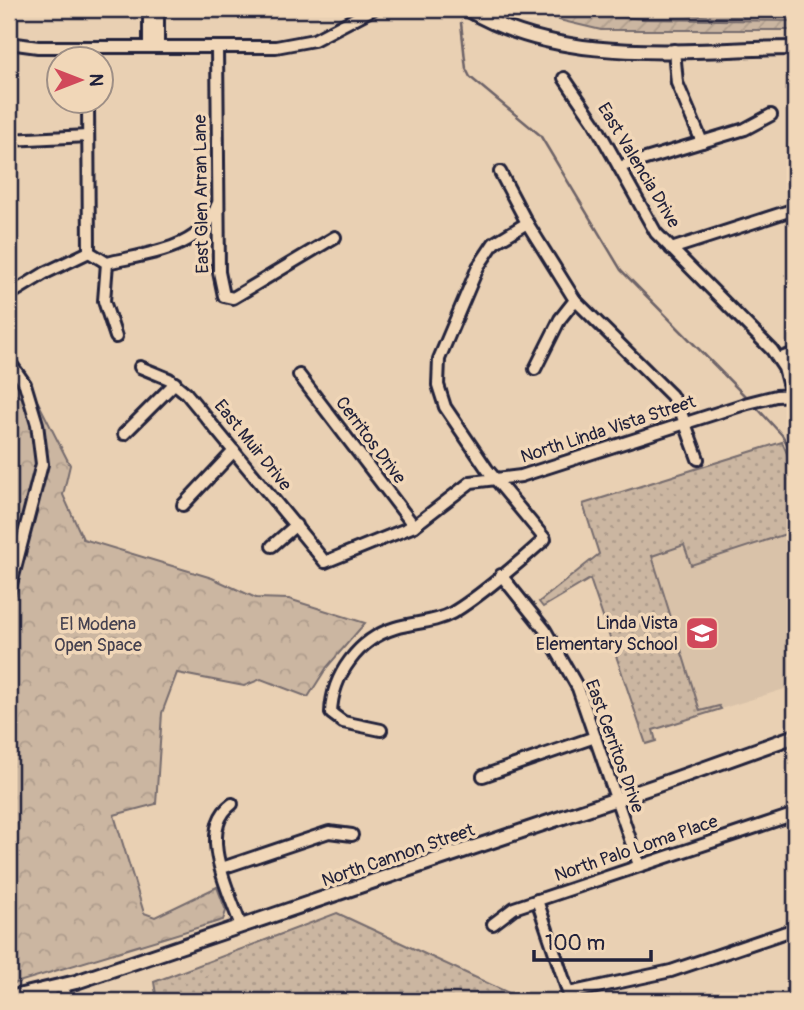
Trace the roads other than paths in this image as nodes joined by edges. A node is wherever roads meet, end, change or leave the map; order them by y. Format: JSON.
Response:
{"nodes":[{"id":1,"x":149,"y":9,"type":"edge"},
{"id":2,"x":158,"y":9,"type":"edge"},
{"id":3,"x":373,"y":9,"type":"edge"},
{"id":4,"x":467,"y":9,"type":"edge"},
{"id":5,"x":9,"y":43,"type":"edge"},
{"id":6,"x":46,"y":47,"type":"edge"},
{"id":7,"x":116,"y":47,"type":"edge"},
{"id":8,"x":153,"y":47,"type":"junction"},
{"id":9,"x":217,"y":47,"type":"junction"},
{"id":10,"x":795,"y":48,"type":"edge"},
{"id":11,"x":674,"y":50,"type":"junction"},
{"id":12,"x":564,"y":78,"type":"dead end"},
{"id":13,"x":771,"y":115,"type":"dead end"},
{"id":14,"x":88,"y":116,"type":"edge"},
{"id":15,"x":88,"y":136,"type":"junction"},
{"id":16,"x":9,"y":140,"type":"edge"},
{"id":17,"x":702,"y":142,"type":"junction"},
{"id":18,"x":619,"y":167,"type":"junction"},
{"id":19,"x":500,"y":172,"type":"dead end"},
{"id":20,"x":218,"y":202,"type":"junction"},
{"id":21,"x":795,"y":209,"type":"edge"},
{"id":22,"x":527,"y":223,"type":"junction"},
{"id":23,"x":335,"y":236,"type":"dead end"},
{"id":24,"x":671,"y":249,"type":"junction"},
{"id":25,"x":89,"y":252,"type":"junction"},
{"id":26,"x":107,"y":262,"type":"junction"},
{"id":27,"x":9,"y":295,"type":"edge"},
{"id":28,"x":575,"y":300,"type":"junction"},
{"id":29,"x":116,"y":337,"type":"dead end"},
{"id":30,"x":795,"y":353,"type":"edge"},
{"id":31,"x":779,"y":359,"type":"junction"},
{"id":32,"x":9,"y":361,"type":"edge"},
{"id":33,"x":140,"y":367,"type":"dead end"},
{"id":34,"x":535,"y":369,"type":"dead end"},
{"id":35,"x":299,"y":375,"type":"dead end"},
{"id":36,"x":175,"y":383,"type":"junction"},
{"id":37,"x":793,"y":395,"type":"edge"},
{"id":38,"x":685,"y":422,"type":"junction"},
{"id":39,"x":124,"y":434,"type":"dead end"},
{"id":40,"x":234,"y":451,"type":"junction"},
{"id":41,"x":698,"y":459,"type":"dead end"},
{"id":42,"x":494,"y":478,"type":"junction"},
{"id":43,"x":183,"y":505,"type":"dead end"},
{"id":44,"x":296,"y":525,"type":"junction"},
{"id":45,"x":414,"y":526,"type":"junction"},
{"id":46,"x":272,"y":546,"type":"dead end"},
{"id":47,"x":325,"y":562,"type":"joint"},
{"id":48,"x":500,"y":575,"type":"junction"},
{"id":49,"x":9,"y":592,"type":"edge"},
{"id":50,"x":381,"y":730,"type":"dead end"},
{"id":51,"x":795,"y":736,"type":"edge"},
{"id":52,"x":595,"y":737,"type":"junction"},
{"id":53,"x":483,"y":776,"type":"dead end"},
{"id":54,"x":616,"y":799,"type":"junction"},
{"id":55,"x":232,"y":804,"type":"dead end"},
{"id":56,"x":795,"y":814,"type":"edge"},
{"id":57,"x":352,"y":835,"type":"dead end"},
{"id":58,"x":639,"y":865,"type":"junction"},
{"id":59,"x":222,"y":868,"type":"junction"},
{"id":60,"x":537,"y":900,"type":"junction"},
{"id":61,"x":493,"y":924,"type":"dead end"},
{"id":62,"x":241,"y":926,"type":"junction"},
{"id":63,"x":795,"y":929,"type":"edge"},
{"id":64,"x":62,"y":986,"type":"junction"},
{"id":65,"x":50,"y":995,"type":"edge"},
{"id":66,"x":570,"y":997,"type":"edge"},
{"id":67,"x":9,"y":998,"type":"edge"},
{"id":68,"x":66,"y":1001,"type":"edge"}],
"edges":[{"from":1,"to":8,"type":"street"},
{"from":2,"to":8,"type":"street"},
{"from":3,"to":9,"type":"street"},
{"from":4,"to":11,"type":"main road"},
{"from":5,"to":6,"type":"street"},
{"from":7,"to":8,"type":"street"},
{"from":8,"to":9,"type":"street"},
{"from":9,"to":20,"type":"street","name":"East Glen Arran Lane"},
{"from":10,"to":11,"type":"main road"},
{"from":11,"to":17,"type":"street"},
{"from":12,"to":18,"type":"street","name":"East Valencia Drive"},
{"from":13,"to":17,"type":"street"},
{"from":14,"to":15,"type":"street"},
{"from":15,"to":16,"type":"street"},
{"from":15,"to":25,"type":"street"},
{"from":17,"to":18,"type":"street"},
{"from":18,"to":24,"type":"street","name":"East Valencia Drive"},
{"from":19,"to":22,"type":"street"},
{"from":20,"to":23,"type":"street","name":"East Glen Arran Lane"},
{"from":20,"to":26,"type":"street"},
{"from":21,"to":24,"type":"street"},
{"from":22,"to":28,"type":"street"},
{"from":22,"to":42,"type":"street"},
{"from":24,"to":31,"type":"street","name":"East Valencia Drive"},
{"from":25,"to":26,"type":"street"},
{"from":25,"to":27,"type":"street"},
{"from":26,"to":29,"type":"street"},
{"from":28,"to":34,"type":"street"},
{"from":28,"to":38,"type":"street"},
{"from":30,"to":31,"type":"street"},
{"from":31,"to":37,"type":"street","name":"East Valencia Drive"},
{"from":32,"to":49,"type":"street"},
{"from":33,"to":36,"type":"street","name":"East Muir Drive"},
{"from":35,"to":45,"type":"street","name":"Cerritos Drive"},
{"from":36,"to":39,"type":"street"},
{"from":36,"to":40,"type":"street","name":"East Muir Drive"},
{"from":37,"to":38,"type":"street","name":"North Linda Vista Street"},
{"from":38,"to":41,"type":"street"},
{"from":38,"to":42,"type":"street","name":"North Linda Vista Street"},
{"from":40,"to":43,"type":"street"},
{"from":40,"to":44,"type":"street","name":"East Muir Drive"},
{"from":42,"to":45,"type":"street","name":"North Linda Vista Street"},
{"from":42,"to":48,"type":"street"},
{"from":44,"to":46,"type":"street"},
{"from":44,"to":47,"type":"street","name":"East Muir Drive"},
{"from":45,"to":47,"type":"street","name":"North Linda Vista Street"},
{"from":48,"to":50,"type":"street"},
{"from":48,"to":52,"type":"street","name":"East Cerritos Drive"},
{"from":51,"to":54,"type":"main road","name":"North Cannon Street"},
{"from":52,"to":53,"type":"street"},
{"from":52,"to":54,"type":"street","name":"East Cerritos Drive"},
{"from":54,"to":58,"type":"street","name":"East Cerritos Drive"},
{"from":54,"to":62,"type":"main road","name":"North Cannon Street"},
{"from":55,"to":59,"type":"street"},
{"from":56,"to":58,"type":"street","name":"North Palo Loma Place"},
{"from":57,"to":59,"type":"street"},
{"from":58,"to":60,"type":"street","name":"North Palo Loma Place"},
{"from":59,"to":62,"type":"street"},
{"from":60,"to":61,"type":"street","name":"North Palo Loma Place"},
{"from":60,"to":66,"type":"street"},
{"from":62,"to":64,"type":"main road","name":"North Cannon Street"},
{"from":63,"to":66,"type":"street"},
{"from":64,"to":65,"type":"main road","name":"North Cannon Street"},
{"from":64,"to":68,"type":"street"},
{"from":65,"to":67,"type":"main road","name":"North Cannon Street"}]}
